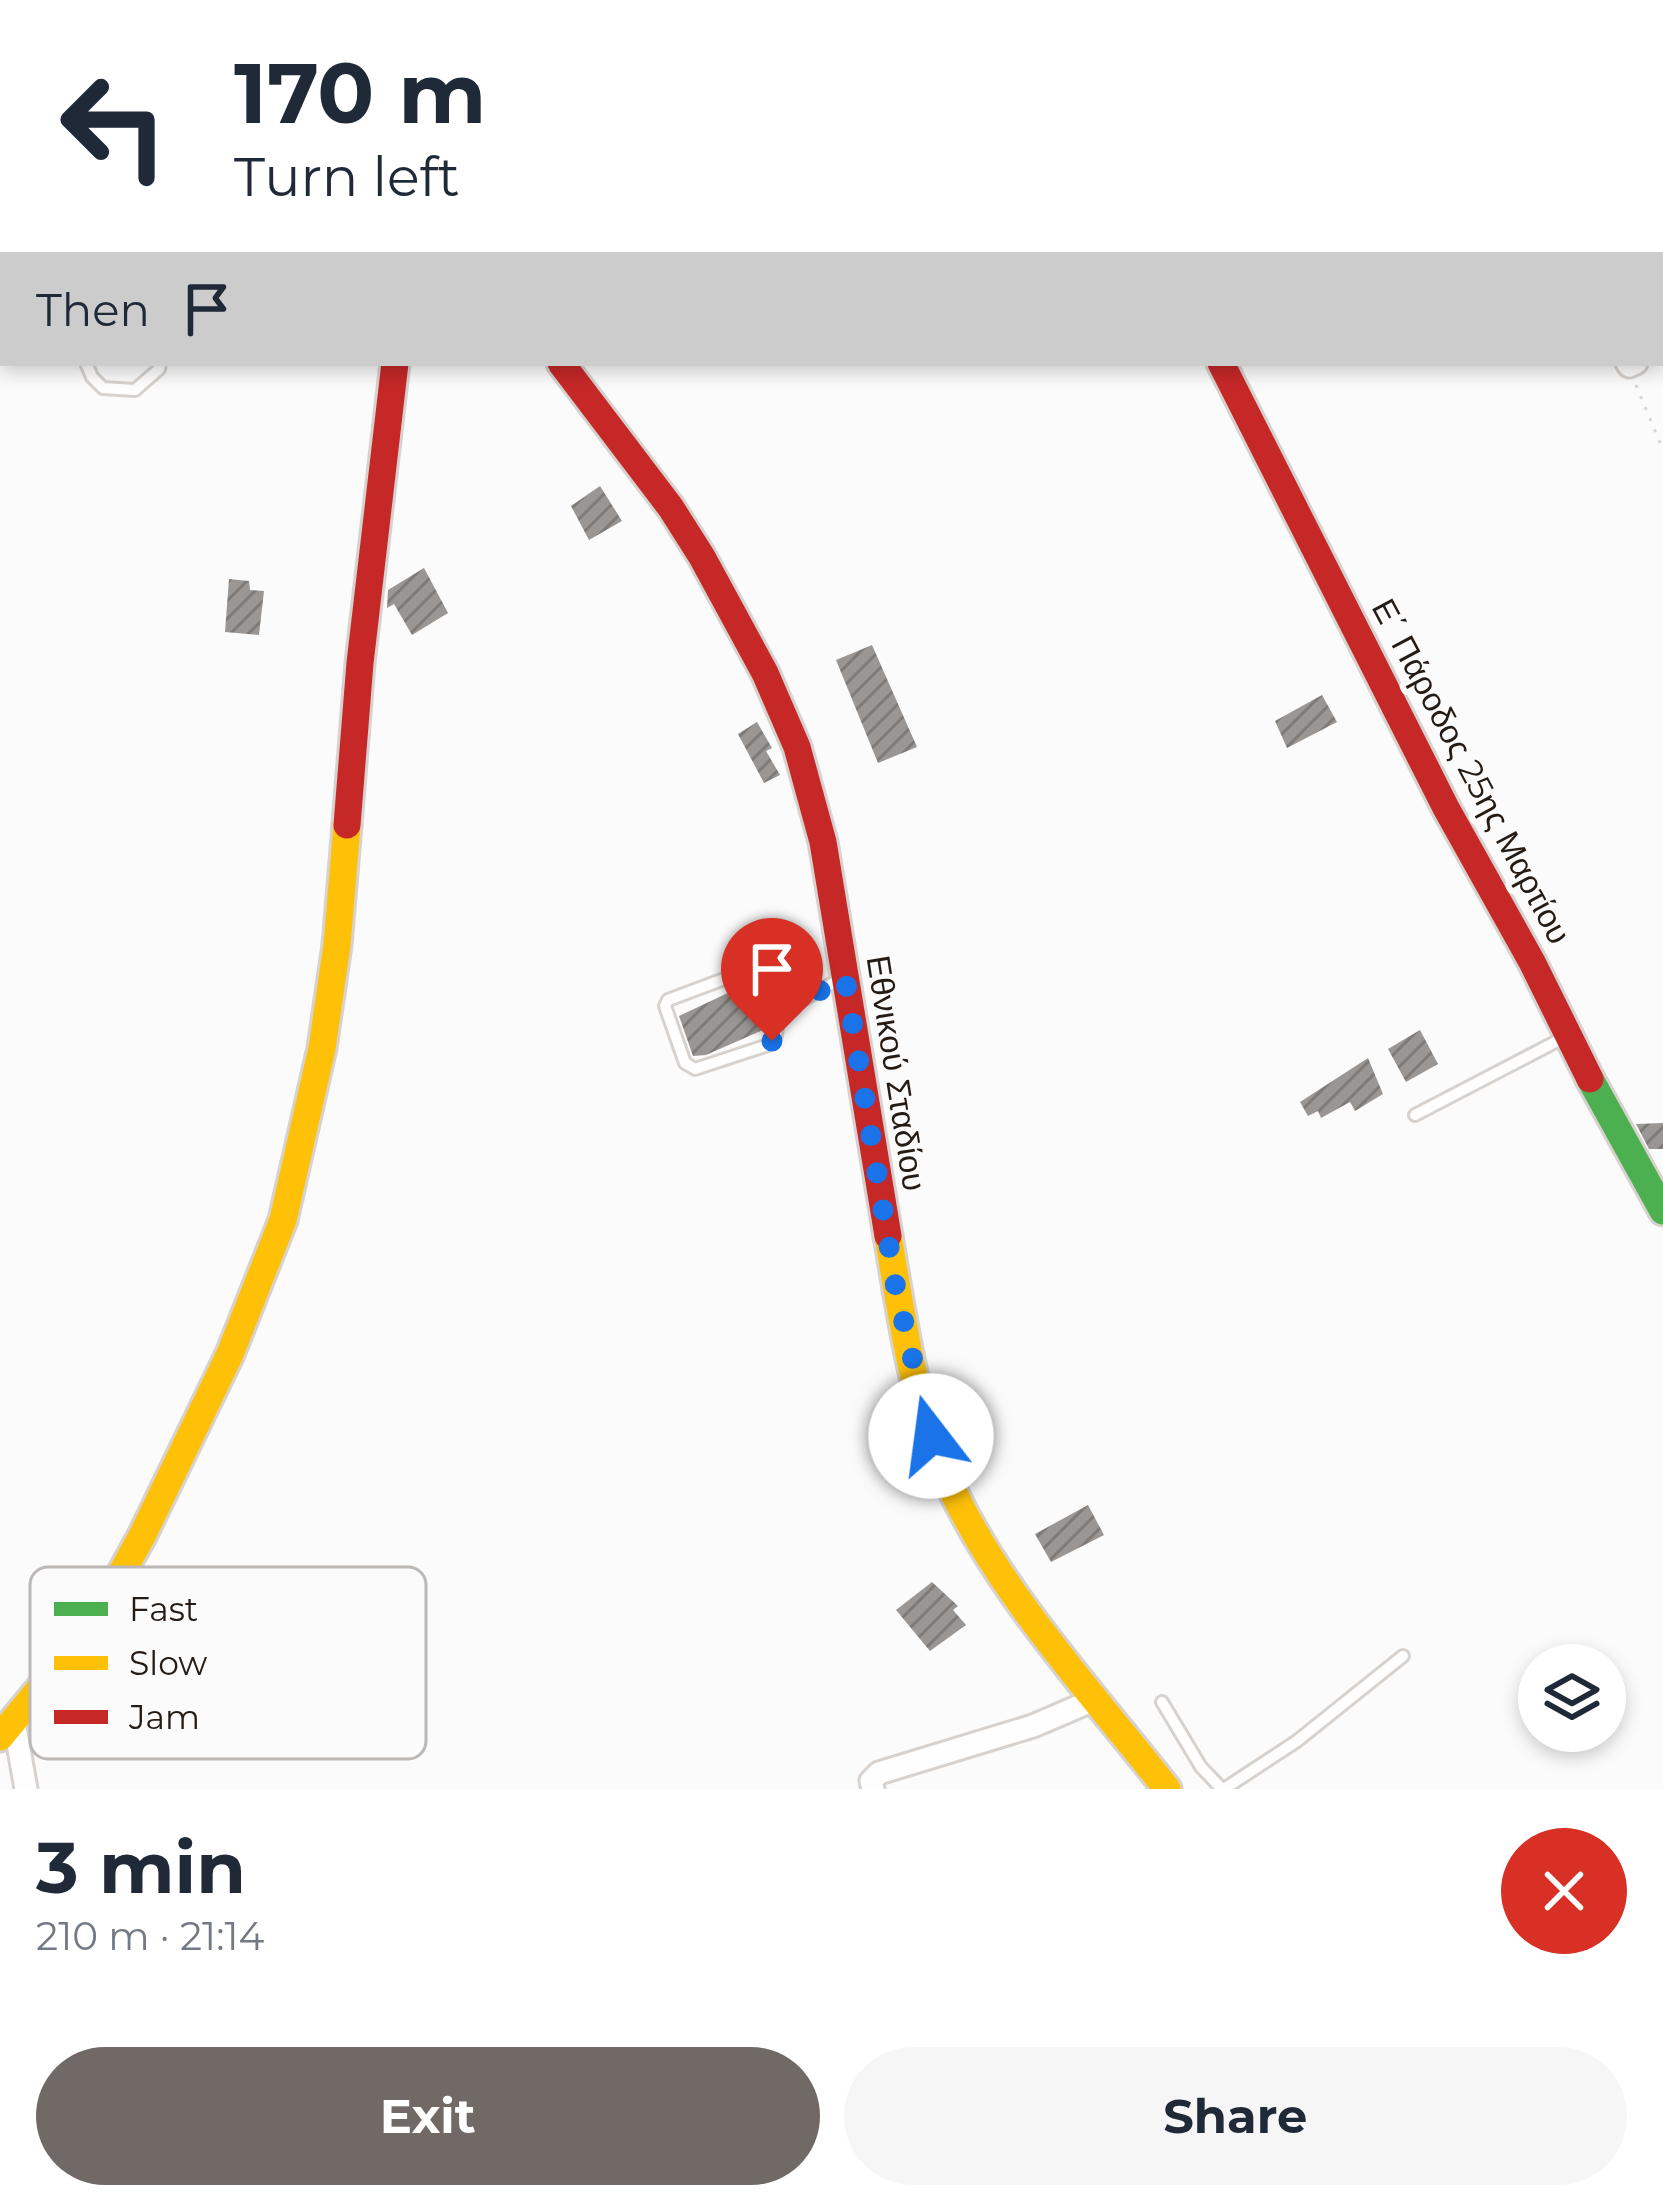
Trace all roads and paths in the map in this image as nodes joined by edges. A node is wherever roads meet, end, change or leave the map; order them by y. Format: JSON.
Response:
{"nodes":[{"id":1,"x":88,"y":366,"type":"edge"},
{"id":2,"x":160,"y":366,"type":"edge"},
{"id":3,"x":395,"y":366,"type":"edge"},
{"id":4,"x":563,"y":366,"type":"edge"},
{"id":5,"x":1223,"y":366,"type":"edge"},
{"id":6,"x":1632,"y":366,"type":"edge"},
{"id":7,"x":1663,"y":450,"type":"edge"},
{"id":8,"x":845,"y":977,"type":"junction"},
{"id":9,"x":779,"y":1013,"type":"junction"},
{"id":10,"x":1569,"y":1035,"type":"junction"},
{"id":11,"x":1415,"y":1115,"type":"dead end"},
{"id":12,"x":1663,"y":1211,"type":"edge"},
{"id":13,"x":125,"y":1567,"type":"edge"},
{"id":14,"x":1403,"y":1655,"type":"dead end"},
{"id":15,"x":1096,"y":1699,"type":"junction"},
{"id":16,"x":30,"y":1701,"type":"edge"},
{"id":17,"x":1162,"y":1702,"type":"dead end"},
{"id":18,"x":7,"y":1729,"type":"edge"},
{"id":19,"x":1167,"y":1788,"type":"edge"},
{"id":20,"x":26,"y":1789,"type":"edge"},
{"id":21,"x":873,"y":1789,"type":"edge"},
{"id":22,"x":1223,"y":1789,"type":"edge"}],
"edges":[{"from":1,"to":2,"type":"lane"},
{"from":3,"to":13,"type":"street"},
{"from":4,"to":8,"type":"street","name":"Εθνικού Σταδίου"},
{"from":5,"to":10,"type":"street","name":"Ε΄ Πάροδος 25ης Μαρτίου"},
{"from":6,"to":7,"type":"path"},
{"from":8,"to":9,"type":"lane"},
{"from":8,"to":15,"type":"street","name":"Εθνικού Σταδίου"},
{"from":9,"to":9,"type":"lane"},
{"from":10,"to":11,"type":"lane"},
{"from":10,"to":12,"type":"street","name":"Ε΄ Πάροδος 25ης Μαρτίου"},
{"from":14,"to":22,"type":"lane"},
{"from":15,"to":19,"type":"street","name":"Εθνικού Σταδίου"},
{"from":15,"to":21,"type":"street"},
{"from":16,"to":18,"type":"street"},
{"from":17,"to":22,"type":"lane"},
{"from":18,"to":20,"type":"street"}]}
